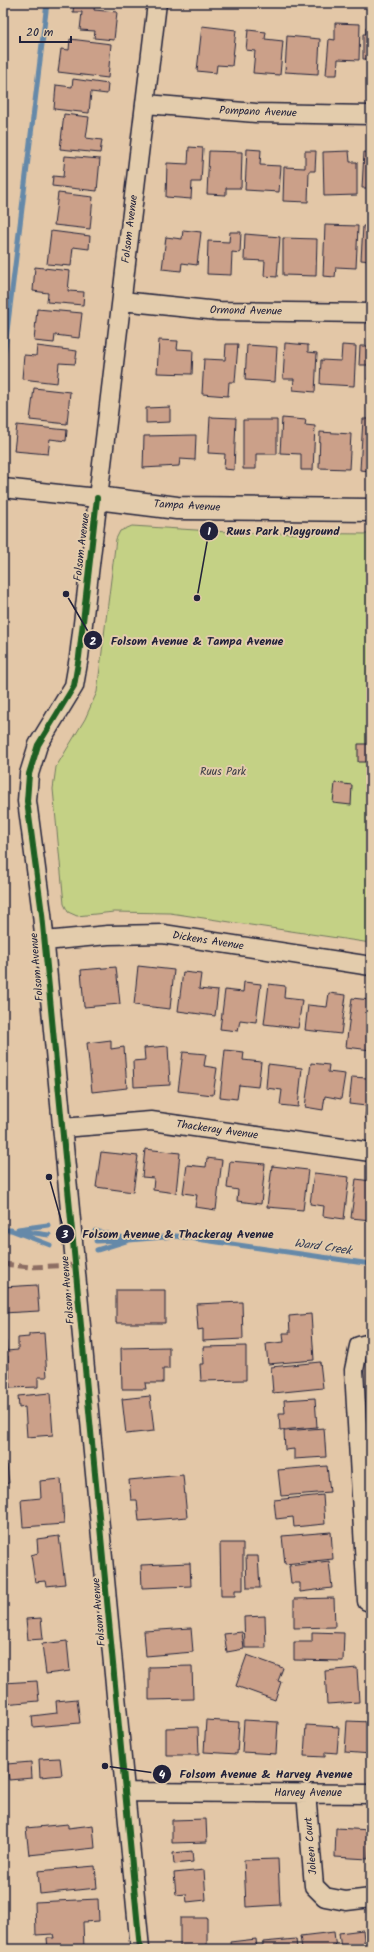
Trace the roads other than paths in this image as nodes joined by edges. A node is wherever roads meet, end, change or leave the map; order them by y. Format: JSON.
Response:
{"nodes":[{"id":1,"x":157,"y":3,"type":"edge"},
{"id":2,"x":146,"y":104,"type":"junction"},
{"id":3,"x":371,"y":115,"type":"edge"},
{"id":4,"x":122,"y":301,"type":"junction"},
{"id":5,"x":371,"y":313,"type":"edge"},
{"id":6,"x":3,"y":488,"type":"edge"},
{"id":7,"x":97,"y":498,"type":"junction"},
{"id":8,"x":371,"y":510,"type":"edge"},
{"id":9,"x":45,"y":941,"type":"junction"},
{"id":10,"x":371,"y":966,"type":"edge"},
{"id":11,"x":62,"y":1128,"type":"junction"},
{"id":12,"x":371,"y":1152,"type":"edge"},
{"id":13,"x":371,"y":1343,"type":"edge"},
{"id":14,"x":371,"y":1602,"type":"edge"},
{"id":15,"x":126,"y":1792,"type":"junction"},
{"id":16,"x":306,"y":1793,"type":"junction"},
{"id":17,"x":371,"y":1794,"type":"edge"},
{"id":18,"x":371,"y":1898,"type":"edge"},
{"id":19,"x":140,"y":1949,"type":"edge"}],
"edges":[{"from":1,"to":2,"type":"street","name":"Folsom Avenue"},
{"from":2,"to":3,"type":"street","name":"Pompano Avenue"},
{"from":2,"to":4,"type":"street","name":"Folsom Avenue"},
{"from":4,"to":5,"type":"street","name":"Ormond Avenue"},
{"from":4,"to":7,"type":"street","name":"Folsom Avenue"},
{"from":6,"to":7,"type":"street","name":"Tampa Avenue"},
{"from":7,"to":8,"type":"street","name":"Tampa Avenue"},
{"from":7,"to":9,"type":"street","name":"Folsom Avenue"},
{"from":9,"to":10,"type":"street","name":"Dickens Avenue"},
{"from":9,"to":11,"type":"street","name":"Folsom Avenue"},
{"from":11,"to":12,"type":"street","name":"Thackeray Avenue"},
{"from":11,"to":15,"type":"street","name":"Folsom Avenue"},
{"from":13,"to":14,"type":"street"},
{"from":15,"to":16,"type":"street","name":"Harvey Avenue"},
{"from":15,"to":19,"type":"street","name":"Folsom Avenue"},
{"from":16,"to":17,"type":"street","name":"Harvey Avenue"},
{"from":16,"to":18,"type":"street","name":"Joleen Court"}]}
